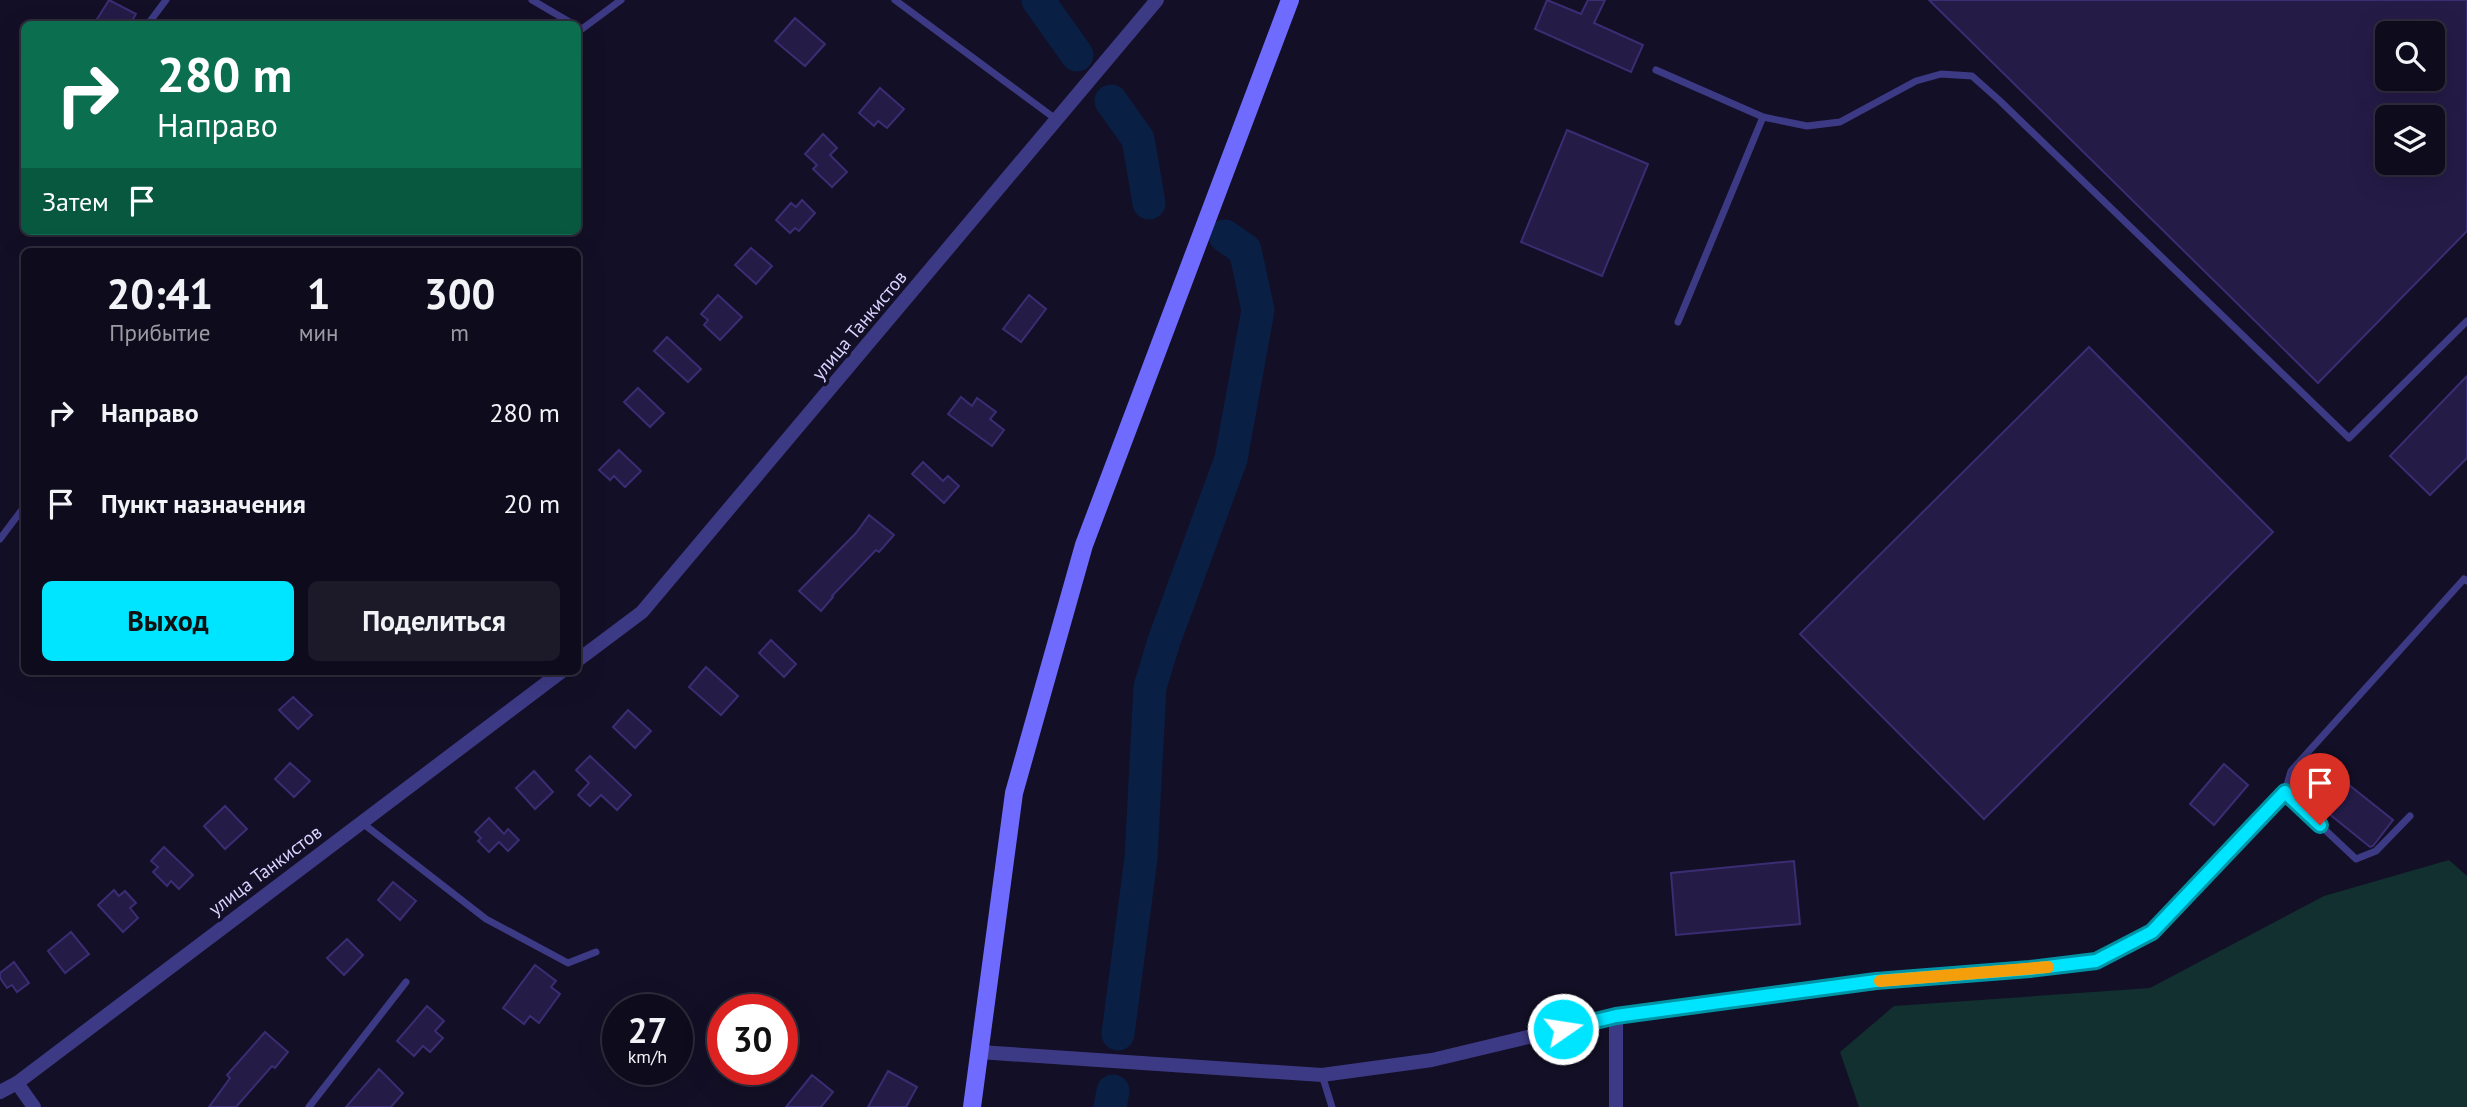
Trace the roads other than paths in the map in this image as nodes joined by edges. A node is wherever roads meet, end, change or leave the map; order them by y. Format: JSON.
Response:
{"nodes":[{"id":1,"x":166,"y":0,"type":"edge"},
{"id":2,"x":532,"y":0,"type":"edge"},
{"id":3,"x":621,"y":0,"type":"edge"},
{"id":4,"x":895,"y":0,"type":"edge"},
{"id":5,"x":1157,"y":0,"type":"edge"},
{"id":6,"x":1290,"y":0,"type":"edge"},
{"id":7,"x":150,"y":21,"type":"edge"},
{"id":8,"x":567,"y":21,"type":"edge"},
{"id":9,"x":581,"y":29,"type":"edge"},
{"id":10,"x":1656,"y":71,"type":"dead end"},
{"id":11,"x":1763,"y":117,"type":"junction"},
{"id":12,"x":1057,"y":120,"type":"junction"},
{"id":13,"x":2467,"y":321,"type":"edge"},
{"id":14,"x":1678,"y":322,"type":"dead end"},
{"id":15,"x":21,"y":512,"type":"edge"},
{"id":16,"x":0,"y":539,"type":"edge"},
{"id":17,"x":2467,"y":581,"type":"edge"},
{"id":18,"x":581,"y":658,"type":"edge"},
{"id":19,"x":557,"y":675,"type":"edge"},
{"id":20,"x":2285,"y":792,"type":"junction"},
{"id":21,"x":2410,"y":816,"type":"dead end"},
{"id":22,"x":361,"y":821,"type":"junction"},
{"id":23,"x":2214,"y":867,"type":"joint"},
{"id":24,"x":596,"y":952,"type":"dead end"},
{"id":25,"x":406,"y":982,"type":"dead end"},
{"id":26,"x":1616,"y":1016,"type":"junction"},
{"id":27,"x":979,"y":1052,"type":"junction"},
{"id":28,"x":1322,"y":1075,"type":"junction"},
{"id":29,"x":17,"y":1083,"type":"junction"},
{"id":30,"x":0,"y":1092,"type":"edge"},
{"id":31,"x":34,"y":1107,"type":"edge"},
{"id":32,"x":309,"y":1107,"type":"edge"},
{"id":33,"x":972,"y":1107,"type":"edge"},
{"id":34,"x":1332,"y":1107,"type":"edge"},
{"id":35,"x":1616,"y":1107,"type":"edge"}],
"edges":[{"from":1,"to":7,"type":"lane"},
{"from":2,"to":8,"type":"lane"},
{"from":3,"to":9,"type":"lane"},
{"from":4,"to":12,"type":"lane"},
{"from":5,"to":12,"type":"street","name":"улица Танкистов"},
{"from":6,"to":27,"type":"main road"},
{"from":10,"to":11,"type":"lane"},
{"from":11,"to":13,"type":"lane"},
{"from":11,"to":14,"type":"lane"},
{"from":12,"to":18,"type":"street","name":"улица Танкистов"},
{"from":15,"to":16,"type":"lane"},
{"from":17,"to":20,"type":"lane"},
{"from":19,"to":22,"type":"street","name":"улица Танкистов"},
{"from":20,"to":21,"type":"lane"},
{"from":20,"to":23,"type":"lane"},
{"from":22,"to":24,"type":"lane"},
{"from":22,"to":29,"type":"street","name":"улица Танкистов"},
{"from":23,"to":26,"type":"street"},
{"from":25,"to":32,"type":"lane"},
{"from":26,"to":28,"type":"street"},
{"from":26,"to":35,"type":"street"},
{"from":27,"to":28,"type":"street"},
{"from":27,"to":33,"type":"main road"},
{"from":28,"to":34,"type":"lane"},
{"from":29,"to":30,"type":"street","name":"улица Танкистов"},
{"from":29,"to":31,"type":"street"}]}
